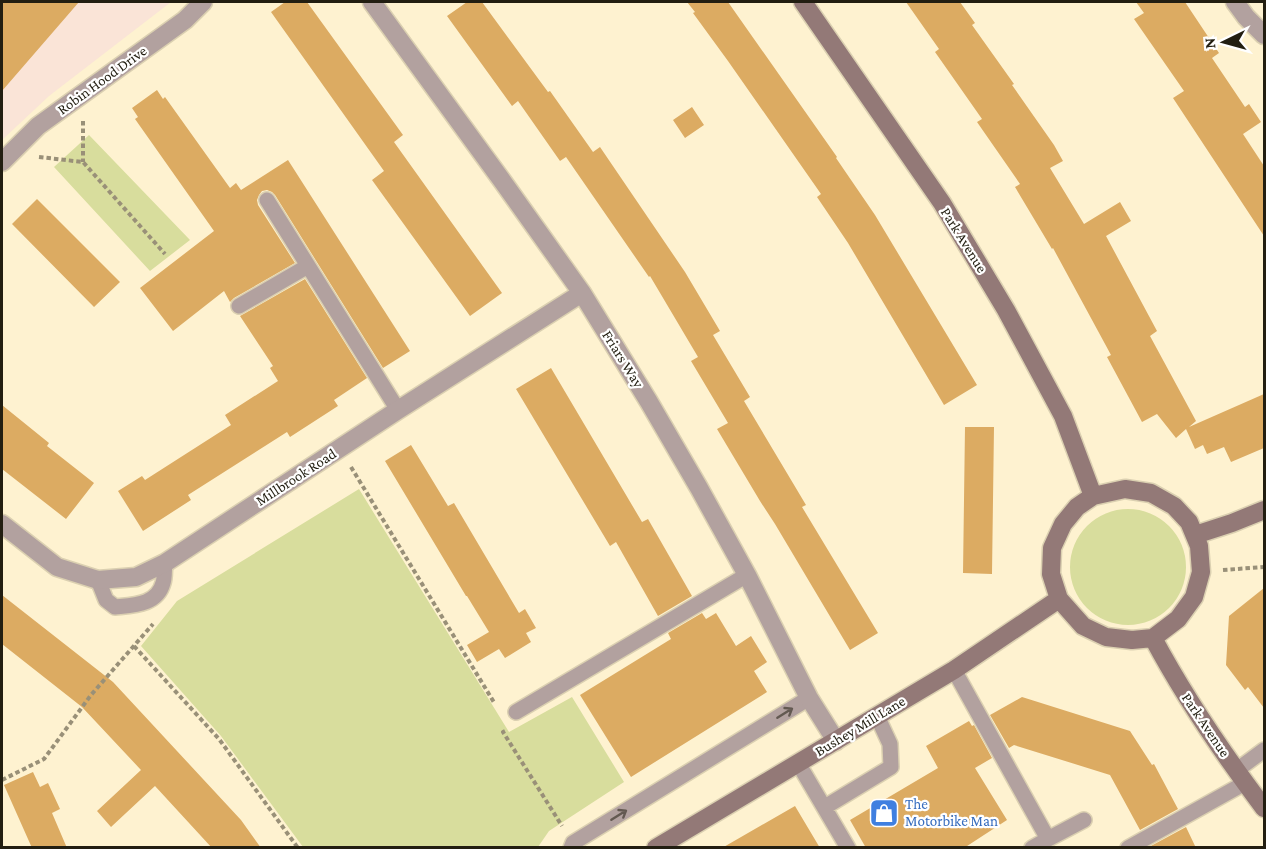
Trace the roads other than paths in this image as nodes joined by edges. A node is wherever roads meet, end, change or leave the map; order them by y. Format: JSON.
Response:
{"nodes":[{"id":1,"x":203,"y":2,"type":"edge"},
{"id":2,"x":372,"y":2,"type":"edge"},
{"id":3,"x":803,"y":2,"type":"edge"},
{"id":4,"x":1235,"y":2,"type":"edge"},
{"id":5,"x":1264,"y":35,"type":"edge"},
{"id":6,"x":6,"y":158,"type":"edge"},
{"id":7,"x":267,"y":200,"type":"dead end"},
{"id":8,"x":308,"y":266,"type":"junction"},
{"id":9,"x":582,"y":293,"type":"junction"},
{"id":10,"x":239,"y":306,"type":"dead end"},
{"id":11,"x":398,"y":410,"type":"junction"},
{"id":12,"x":1093,"y":496,"type":"junction"},
{"id":13,"x":1264,"y":510,"type":"edge"},
{"id":14,"x":2,"y":524,"type":"edge"},
{"id":15,"x":1195,"y":535,"type":"junction"},
{"id":16,"x":165,"y":563,"type":"junction"},
{"id":17,"x":747,"y":575,"type":"junction"},
{"id":18,"x":98,"y":580,"type":"junction"},
{"id":19,"x":1059,"y":599,"type":"junction"},
{"id":20,"x":1153,"y":638,"type":"junction"},
{"id":21,"x":954,"y":670,"type":"junction"},
{"id":22,"x":809,"y":698,"type":"junction"},
{"id":23,"x":516,"y":712,"type":"dead end"},
{"id":24,"x":877,"y":716,"type":"junction"},
{"id":25,"x":836,"y":741,"type":"junction"},
{"id":26,"x":1264,"y":750,"type":"edge"},
{"id":27,"x":798,"y":763,"type":"junction"},
{"id":28,"x":1241,"y":777,"type":"junction"},
{"id":29,"x":825,"y":807,"type":"junction"},
{"id":30,"x":1264,"y":808,"type":"edge"},
{"id":31,"x":1084,"y":820,"type":"dead end"},
{"id":32,"x":1048,"y":839,"type":"junction"},
{"id":33,"x":572,"y":845,"type":"edge"},
{"id":34,"x":656,"y":848,"type":"edge"},
{"id":35,"x":848,"y":848,"type":"edge"},
{"id":36,"x":1032,"y":848,"type":"edge"},
{"id":37,"x":1128,"y":848,"type":"edge"}],
"edges":[{"from":1,"to":6,"type":"street","name":"Robin Hood Drive"},
{"from":2,"to":9,"type":"street","name":"Friars Way"},
{"from":3,"to":12,"type":"street","name":"Park Avenue"},
{"from":4,"to":5,"type":"street"},
{"from":7,"to":8,"type":"lane"},
{"from":8,"to":10,"type":"lane"},
{"from":8,"to":11,"type":"lane"},
{"from":9,"to":11,"type":"street","name":"Millbrook Road"},
{"from":9,"to":17,"type":"street","name":"Friars Way"},
{"from":11,"to":16,"type":"street","name":"Millbrook Road"},
{"from":12,"to":15,"type":"street"},
{"from":12,"to":19,"type":"street"},
{"from":13,"to":15,"type":"street"},
{"from":14,"to":18,"type":"street","name":"Millbrook Road"},
{"from":15,"to":20,"type":"street"},
{"from":16,"to":18,"type":"street","name":"Millbrook Road"},
{"from":16,"to":18,"type":"lane"},
{"from":17,"to":22,"type":"street","name":"Friars Way"},
{"from":17,"to":23,"type":"lane"},
{"from":19,"to":20,"type":"street"},
{"from":19,"to":21,"type":"street","name":"Bushey Mill Lane"},
{"from":20,"to":28,"type":"street","name":"Park Avenue"},
{"from":21,"to":24,"type":"street","name":"Bushey Mill Lane"},
{"from":21,"to":32,"type":"lane"},
{"from":22,"to":25,"type":"street","name":"Friars Way"},
{"from":33,"to":22,"type":"lane","one_way":true},
{"from":24,"to":25,"type":"street","name":"Bushey Mill Lane"},
{"from":24,"to":29,"type":"lane"},
{"from":25,"to":27,"type":"street","name":"Bushey Mill Lane"},
{"from":26,"to":28,"type":"lane"},
{"from":27,"to":29,"type":"lane"},
{"from":27,"to":34,"type":"street","name":"Bushey Mill Lane"},
{"from":28,"to":30,"type":"street","name":"Park Avenue"},
{"from":28,"to":37,"type":"lane"},
{"from":29,"to":35,"type":"lane"},
{"from":31,"to":32,"type":"lane"},
{"from":32,"to":36,"type":"lane"}]}
